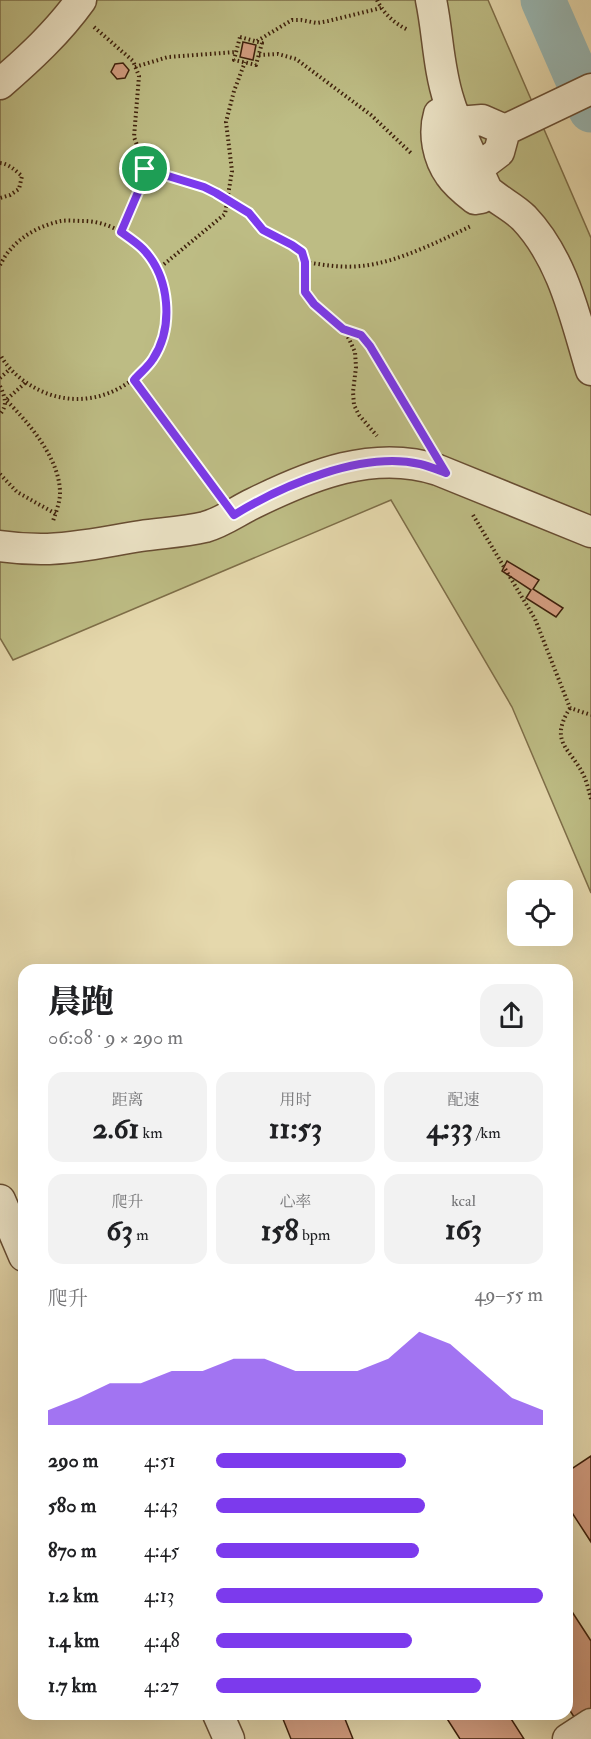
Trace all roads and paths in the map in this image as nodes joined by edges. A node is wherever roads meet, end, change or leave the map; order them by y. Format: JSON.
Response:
{"nodes":[{"id":1,"x":376,"y":0,"type":"edge"},
{"id":2,"x":431,"y":0,"type":"edge"},
{"id":3,"x":77,"y":5,"type":"edge"},
{"id":4,"x":381,"y":8,"type":"junction"},
{"id":5,"x":257,"y":41,"type":"junction"},
{"id":6,"x":438,"y":45,"type":"junction"},
{"id":7,"x":236,"y":52,"type":"junction"},
{"id":8,"x":259,"y":55,"type":"junction"},
{"id":9,"x":244,"y":62,"type":"junction"},
{"id":10,"x":135,"y":67,"type":"junction"},
{"id":11,"x":0,"y":84,"type":"edge"},
{"id":12,"x":591,"y":89,"type":"edge"},
{"id":13,"x":456,"y":117,"type":"junction"},
{"id":14,"x":505,"y":130,"type":"junction"},
{"id":15,"x":0,"y":163,"type":"edge"},
{"id":16,"x":145,"y":169,"type":"junction"},
{"id":17,"x":482,"y":185,"type":"junction"},
{"id":18,"x":0,"y":198,"type":"edge"},
{"id":19,"x":228,"y":201,"type":"junction"},
{"id":20,"x":121,"y":232,"type":"junction"},
{"id":21,"x":305,"y":262,"type":"junction"},
{"id":22,"x":0,"y":265,"type":"edge"},
{"id":23,"x":157,"y":270,"type":"junction"},
{"id":24,"x":343,"y":329,"type":"junction"},
{"id":25,"x":0,"y":354,"type":"edge"},
{"id":26,"x":10,"y":369,"type":"junction"},
{"id":27,"x":591,"y":369,"type":"edge"},
{"id":28,"x":0,"y":378,"type":"edge"},
{"id":29,"x":134,"y":380,"type":"junction"},
{"id":30,"x":25,"y":384,"type":"junction"},
{"id":31,"x":0,"y":387,"type":"edge"},
{"id":32,"x":6,"y":400,"type":"junction"},
{"id":33,"x":0,"y":414,"type":"edge"},
{"id":34,"x":386,"y":462,"type":"junction"},
{"id":35,"x":446,"y":473,"type":"junction"},
{"id":36,"x":0,"y":474,"type":"edge"},
{"id":37,"x":470,"y":511,"type":"dead end"},
{"id":38,"x":56,"y":514,"type":"junction"},
{"id":39,"x":234,"y":515,"type":"junction"},
{"id":40,"x":591,"y":532,"type":"edge"},
{"id":41,"x":0,"y":546,"type":"edge"},
{"id":42,"x":41,"y":549,"type":"junction"},
{"id":43,"x":570,"y":708,"type":"junction"},
{"id":44,"x":591,"y":715,"type":"edge"},
{"id":45,"x":591,"y":799,"type":"edge"},
{"id":46,"x":0,"y":1200,"type":"edge"},
{"id":47,"x":18,"y":1242,"type":"edge"},
{"id":48,"x":221,"y":1720,"type":"edge"},
{"id":49,"x":591,"y":1724,"type":"edge"},
{"id":50,"x":229,"y":1739,"type":"edge"},
{"id":51,"x":568,"y":1739,"type":"edge"}],
"edges":[{"from":1,"to":4,"type":"path"},
{"from":2,"to":6,"type":"street"},
{"from":3,"to":10,"type":"path"},
{"from":3,"to":11,"type":"street"},
{"from":4,"to":5,"type":"path"},
{"from":4,"to":6,"type":"path"},
{"from":5,"to":7,"type":"path"},
{"from":5,"to":8,"type":"path"},
{"from":6,"to":13,"type":"street"},
{"from":7,"to":9,"type":"path"},
{"from":7,"to":10,"type":"path"},
{"from":8,"to":9,"type":"path"},
{"from":8,"to":17,"type":"path"},
{"from":9,"to":19,"type":"path"},
{"from":10,"to":16,"type":"path"},
{"from":12,"to":14,"type":"street"},
{"from":13,"to":14,"type":"street"},
{"from":13,"to":17,"type":"street"},
{"from":14,"to":17,"type":"street"},
{"from":15,"to":18,"type":"path"},
{"from":16,"to":19,"type":"path"},
{"from":16,"to":20,"type":"path"},
{"from":17,"to":21,"type":"path"},
{"from":17,"to":27,"type":"street"},
{"from":19,"to":21,"type":"path"},
{"from":19,"to":23,"type":"path"},
{"from":20,"to":22,"type":"path"},
{"from":20,"to":23,"type":"path"},
{"from":21,"to":24,"type":"path"},
{"from":23,"to":29,"type":"path"},
{"from":24,"to":34,"type":"path"},
{"from":24,"to":35,"type":"path"},
{"from":25,"to":26,"type":"path"},
{"from":26,"to":28,"type":"path"},
{"from":26,"to":30,"type":"path"},
{"from":29,"to":30,"type":"path"},
{"from":29,"to":39,"type":"path"},
{"from":30,"to":32,"type":"path"},
{"from":31,"to":32,"type":"path"},
{"from":32,"to":33,"type":"path"},
{"from":32,"to":38,"type":"path"},
{"from":34,"to":35,"type":"street"},
{"from":34,"to":39,"type":"street"},
{"from":35,"to":40,"type":"street"},
{"from":36,"to":38,"type":"path"},
{"from":37,"to":43,"type":"path"},
{"from":38,"to":42,"type":"path"},
{"from":39,"to":42,"type":"street"},
{"from":41,"to":42,"type":"street"},
{"from":43,"to":44,"type":"path"},
{"from":43,"to":45,"type":"path"},
{"from":46,"to":47,"type":"street"},
{"from":48,"to":50,"type":"street"},
{"from":49,"to":51,"type":"street"}]}
